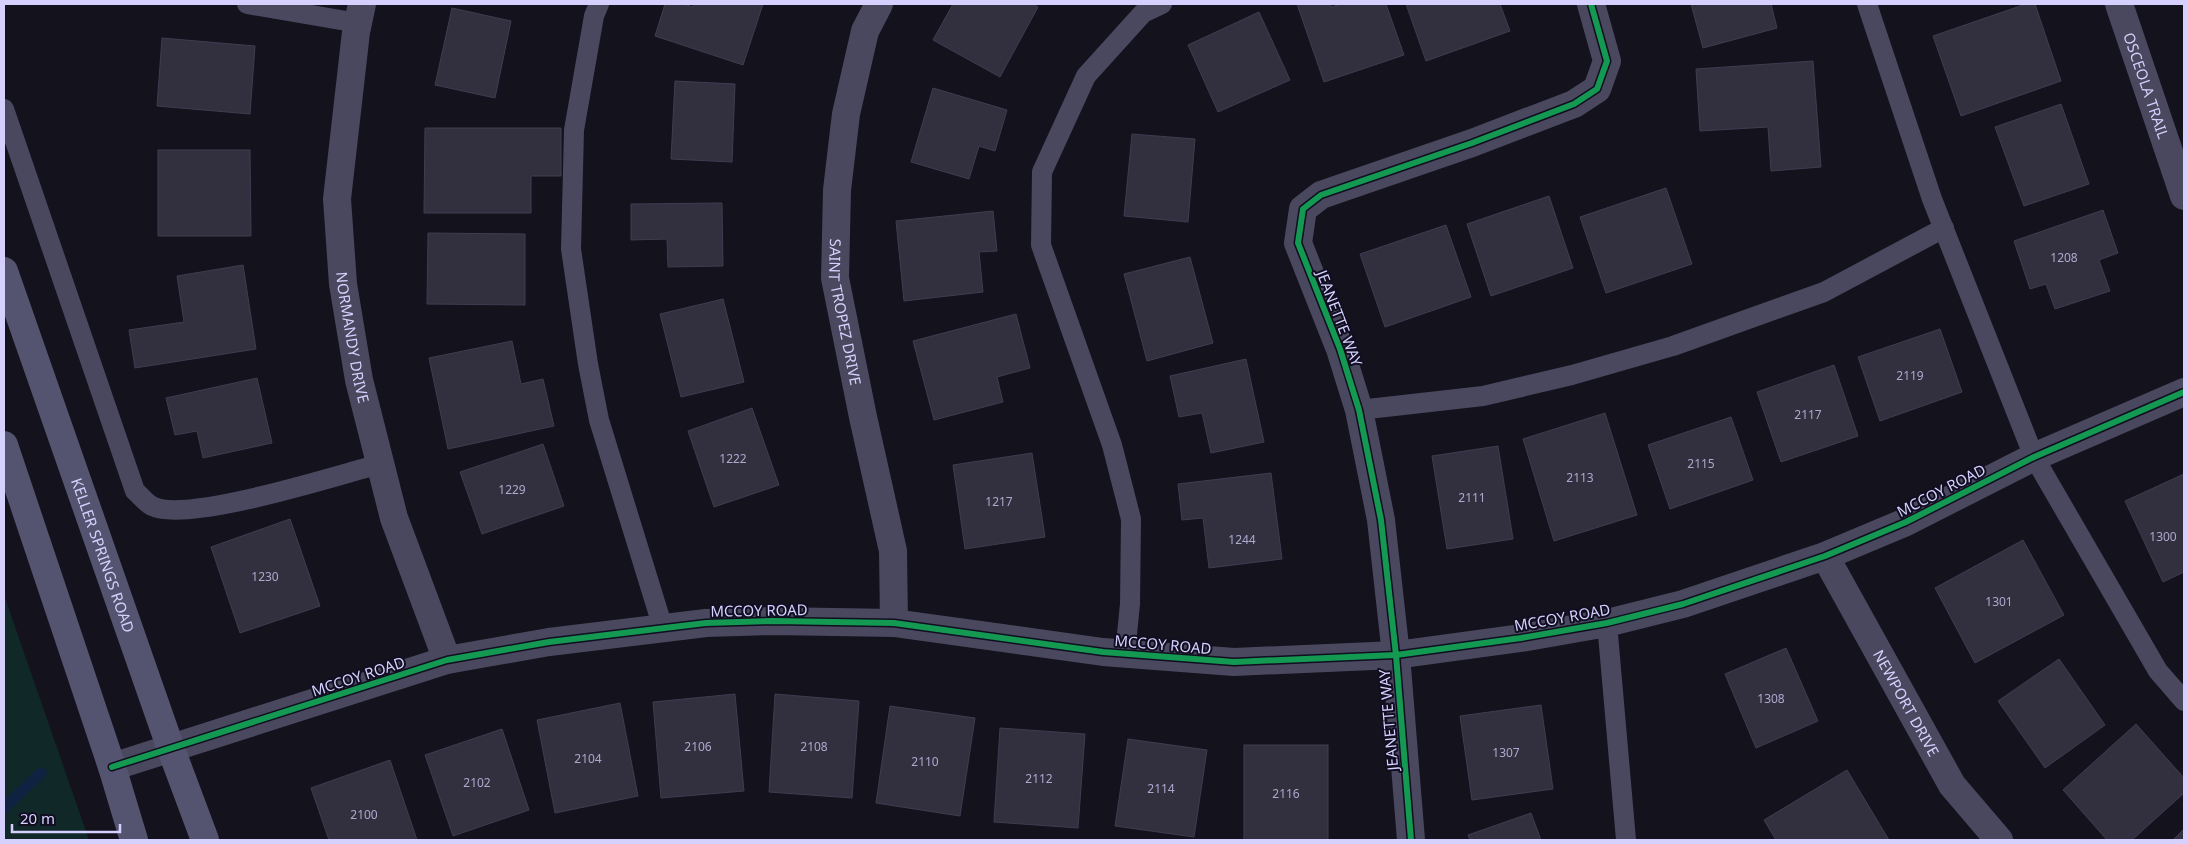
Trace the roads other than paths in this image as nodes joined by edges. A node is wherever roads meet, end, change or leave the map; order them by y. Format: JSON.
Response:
{"nodes":[{"id":1,"x":247,"y":4,"type":"edge"},
{"id":2,"x":598,"y":4,"type":"edge"},
{"id":3,"x":878,"y":4,"type":"edge"},
{"id":4,"x":1162,"y":4,"type":"edge"},
{"id":5,"x":1592,"y":4,"type":"edge"},
{"id":6,"x":1866,"y":4,"type":"edge"},
{"id":7,"x":2119,"y":4,"type":"edge"},
{"id":8,"x":360,"y":13,"type":"edge"},
{"id":9,"x":4,"y":109,"type":"edge"},
{"id":10,"x":2184,"y":196,"type":"edge"},
{"id":11,"x":1944,"y":228,"type":"junction"},
{"id":12,"x":4,"y":271,"type":"edge"},
{"id":13,"x":2184,"y":392,"type":"edge"},
{"id":14,"x":1359,"y":410,"type":"junction"},
{"id":15,"x":4,"y":445,"type":"edge"},
{"id":16,"x":2034,"y":457,"type":"junction"},
{"id":17,"x":380,"y":464,"type":"junction"},
{"id":18,"x":1825,"y":556,"type":"junction"},
{"id":19,"x":894,"y":623,"type":"junction"},
{"id":20,"x":1607,"y":623,"type":"junction"},
{"id":21,"x":663,"y":628,"type":"junction"},
{"id":22,"x":1124,"y":654,"type":"junction"},
{"id":23,"x":1396,"y":655,"type":"junction"},
{"id":24,"x":447,"y":660,"type":"junction"},
{"id":25,"x":2184,"y":701,"type":"edge"},
{"id":26,"x":171,"y":749,"type":"junction"},
{"id":27,"x":112,"y":767,"type":"junction"},
{"id":28,"x":134,"y":840,"type":"edge"},
{"id":29,"x":205,"y":840,"type":"edge"},
{"id":30,"x":1411,"y":840,"type":"edge"},
{"id":31,"x":1626,"y":840,"type":"edge"},
{"id":32,"x":1999,"y":840,"type":"edge"}],
"edges":[{"from":1,"to":8,"type":"lane"},
{"from":2,"to":21,"type":"lane"},
{"from":3,"to":19,"type":"street","name":"SAINT TROPEZ DRIVE"},
{"from":4,"to":22,"type":"lane"},
{"from":5,"to":14,"type":"street","name":"JEANETTE WAY"},
{"from":6,"to":11,"type":"lane"},
{"from":7,"to":10,"type":"street","name":"OSCEOLA TRAIL"},
{"from":8,"to":17,"type":"street","name":"NORMANDY DRIVE"},
{"from":9,"to":17,"type":"lane"},
{"from":11,"to":14,"type":"lane"},
{"from":11,"to":16,"type":"lane"},
{"from":12,"to":26,"type":"main road","name":"KELLER SPRINGS ROAD"},
{"from":13,"to":16,"type":"street","name":"MCCOY ROAD"},
{"from":14,"to":23,"type":"street","name":"JEANETTE WAY"},
{"from":15,"to":27,"type":"main road"},
{"from":16,"to":18,"type":"street","name":"MCCOY ROAD"},
{"from":16,"to":25,"type":"lane"},
{"from":17,"to":24,"type":"street","name":"NORMANDY DRIVE"},
{"from":18,"to":20,"type":"street","name":"MCCOY ROAD"},
{"from":18,"to":32,"type":"street","name":"NEWPORT DRIVE"},
{"from":19,"to":21,"type":"street","name":"MCCOY ROAD"},
{"from":19,"to":22,"type":"street","name":"MCCOY ROAD"},
{"from":20,"to":23,"type":"street","name":"MCCOY ROAD"},
{"from":20,"to":31,"type":"lane"},
{"from":21,"to":24,"type":"street","name":"MCCOY ROAD"},
{"from":22,"to":23,"type":"street","name":"MCCOY ROAD"},
{"from":23,"to":30,"type":"street","name":"JEANETTE WAY"},
{"from":24,"to":26,"type":"street","name":"MCCOY ROAD"},
{"from":26,"to":27,"type":"street","name":"MCCOY ROAD"},
{"from":26,"to":29,"type":"main road","name":"KELLER SPRINGS ROAD"},
{"from":27,"to":28,"type":"main road"}]}
